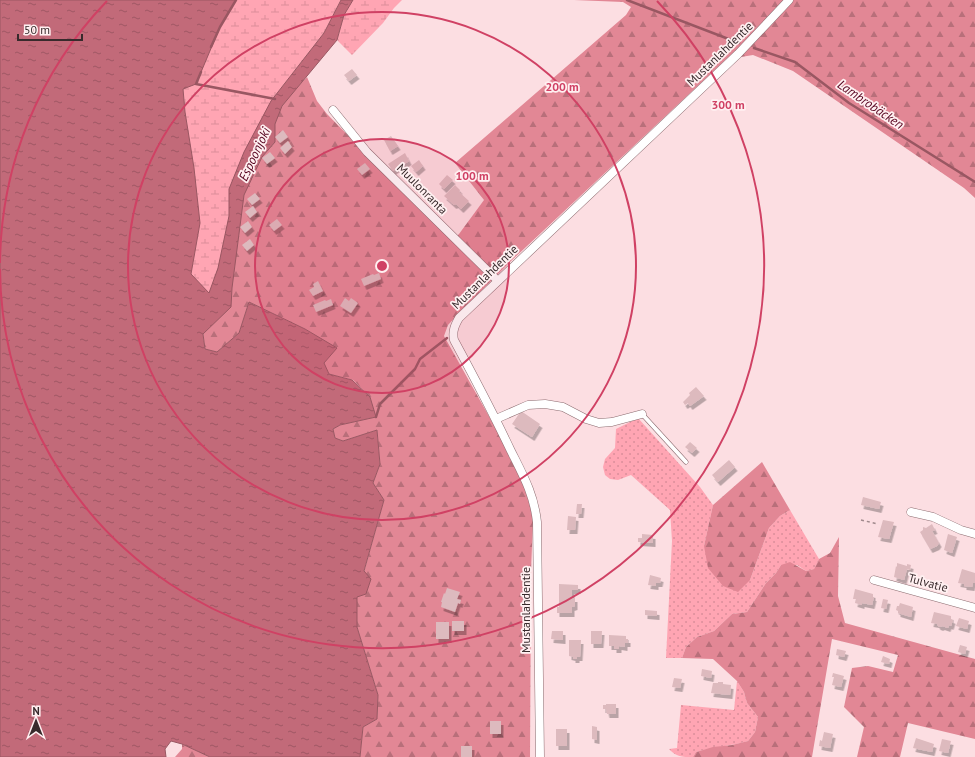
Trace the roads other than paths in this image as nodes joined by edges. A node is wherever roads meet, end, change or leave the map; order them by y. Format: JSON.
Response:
{"nodes":[{"id":1,"x":788,"y":0,"type":"edge"},
{"id":2,"x":333,"y":110,"type":"dead end"},
{"id":3,"x":498,"y":281,"type":"junction"},
{"id":4,"x":642,"y":414,"type":"joint"},
{"id":5,"x":496,"y":419,"type":"junction"},
{"id":6,"x":686,"y":462,"type":"dead end"},
{"id":7,"x":911,"y":512,"type":"dead end"},
{"id":8,"x":975,"y":534,"type":"edge"},
{"id":9,"x":874,"y":580,"type":"dead end"},
{"id":10,"x":975,"y":608,"type":"edge"},
{"id":11,"x":540,"y":757,"type":"edge"}],
"edges":[{"from":1,"to":3,"type":"street","name":"Mustanlahdentie"},
{"from":2,"to":3,"type":"street","name":"Muulonranta"},
{"from":3,"to":5,"type":"street","name":"Mustanlahdentie"},
{"from":4,"to":5,"type":"street"},
{"from":4,"to":6,"type":"lane"},
{"from":5,"to":11,"type":"street","name":"Mustanlahdentie"},
{"from":7,"to":8,"type":"street"},
{"from":9,"to":10,"type":"street","name":"Tulvatie"}]}
